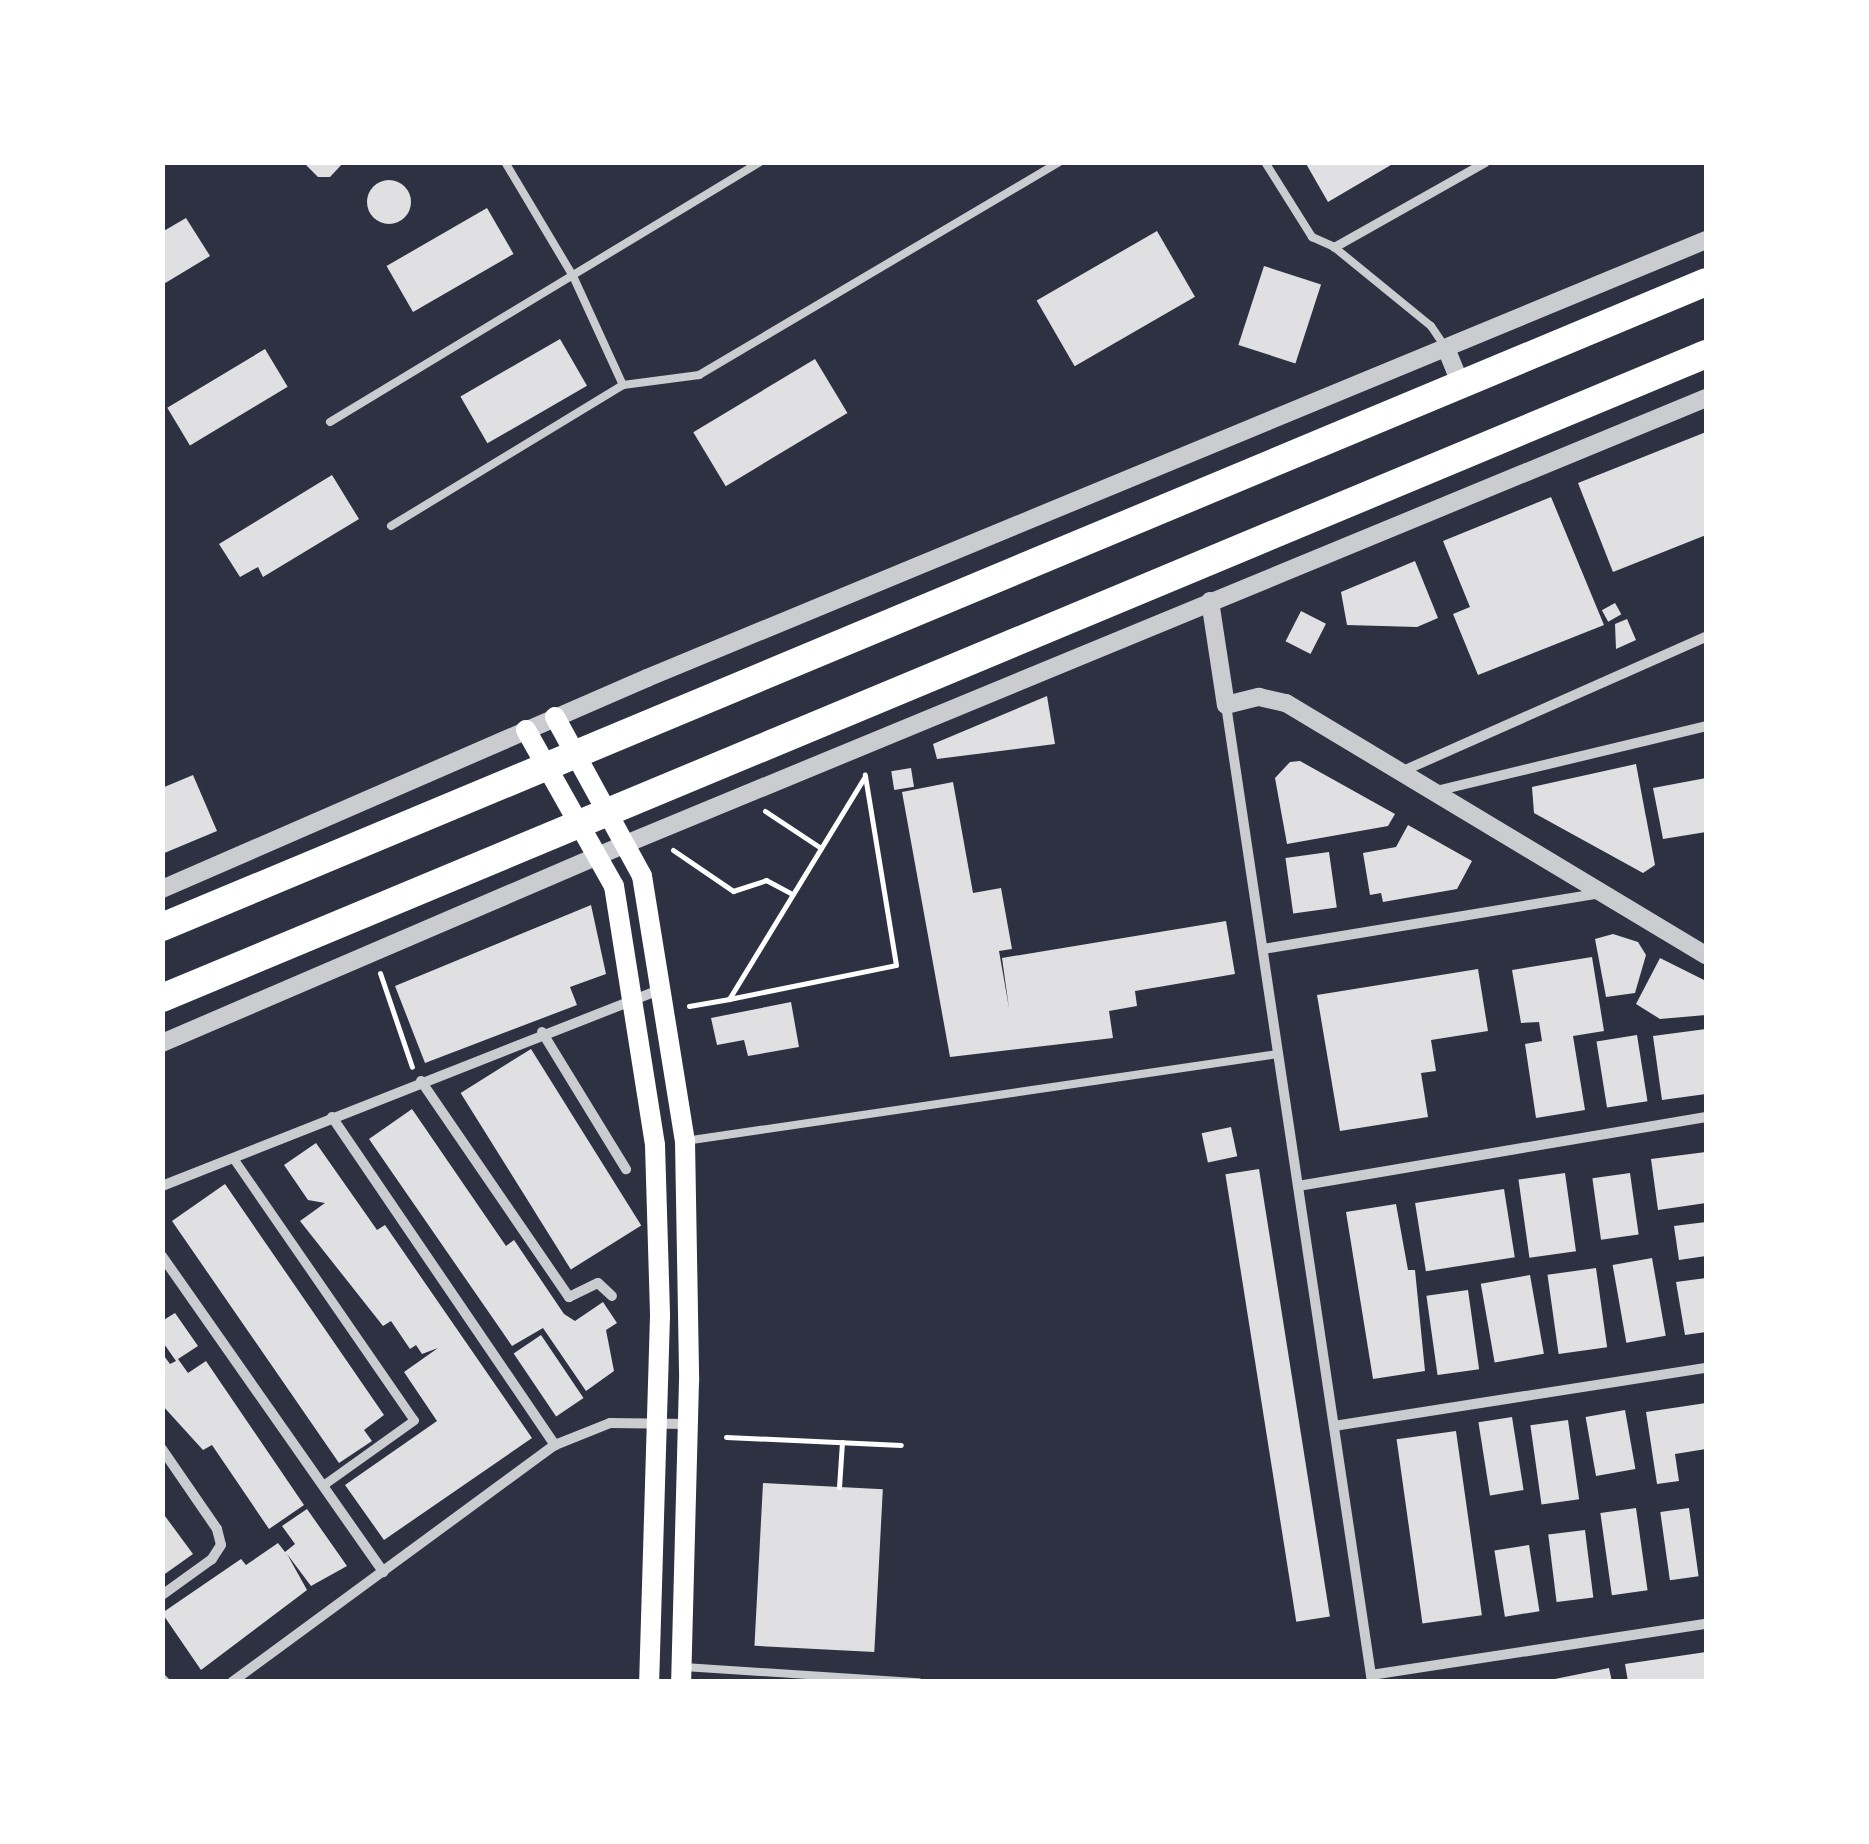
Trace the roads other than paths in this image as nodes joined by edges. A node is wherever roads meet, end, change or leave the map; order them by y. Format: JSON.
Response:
{"nodes":[{"id":1,"x":506,"y":162,"type":"edge"},
{"id":2,"x":760,"y":162,"type":"edge"},
{"id":3,"x":1059,"y":162,"type":"edge"},
{"id":4,"x":1266,"y":162,"type":"edge"},
{"id":5,"x":1485,"y":162,"type":"edge"},
{"id":6,"x":1706,"y":240,"type":"edge"},
{"id":7,"x":1334,"y":247,"type":"junction"},
{"id":8,"x":573,"y":276,"type":"junction"},
{"id":9,"x":1706,"y":282,"type":"edge"},
{"id":10,"x":1446,"y":348,"type":"junction"},
{"id":11,"x":1706,"y":354,"type":"edge"},
{"id":12,"x":623,"y":385,"type":"junction"},
{"id":13,"x":1461,"y":385,"type":"junction"},
{"id":14,"x":1706,"y":398,"type":"edge"},
{"id":15,"x":330,"y":422,"type":"dead end"},
{"id":16,"x":391,"y":526,"type":"dead end"},
{"id":17,"x":1210,"y":601,"type":"junction"},
{"id":18,"x":1706,"y":637,"type":"edge"},
{"id":19,"x":1226,"y":705,"type":"junction"},
{"id":20,"x":555,"y":717,"type":"junction"},
{"id":21,"x":1706,"y":726,"type":"edge"},
{"id":22,"x":526,"y":730,"type":"junction"},
{"id":23,"x":577,"y":754,"type":"junction"},
{"id":24,"x":547,"y":766,"type":"junction"},
{"id":25,"x":1403,"y":771,"type":"junction"},
{"id":26,"x":1436,"y":790,"type":"junction"},
{"id":27,"x":610,"y":811,"type":"junction"},
{"id":28,"x":580,"y":823,"type":"junction"},
{"id":29,"x":628,"y":843,"type":"junction"},
{"id":30,"x":599,"y":855,"type":"junction"},
{"id":31,"x":162,"y":889,"type":"edge"},
{"id":32,"x":1607,"y":892,"type":"junction"},
{"id":33,"x":162,"y":927,"type":"edge"},
{"id":34,"x":1263,"y":948,"type":"junction"},
{"id":35,"x":1706,"y":954,"type":"edge"},
{"id":36,"x":665,"y":988,"type":"junction"},
{"id":37,"x":162,"y":998,"type":"edge"},
{"id":38,"x":634,"y":998,"type":"junction"},
{"id":39,"x":542,"y":1032,"type":"junction"},
{"id":40,"x":162,"y":1042,"type":"edge"},
{"id":41,"x":1278,"y":1054,"type":"junction"},
{"id":42,"x":418,"y":1078,"type":"junction"},
{"id":43,"x":332,"y":1116,"type":"junction"},
{"id":44,"x":1706,"y":1117,"type":"edge"},
{"id":45,"x":686,"y":1141,"type":"junction"},
{"id":46,"x":656,"y":1145,"type":"junction"},
{"id":47,"x":233,"y":1158,"type":"junction"},
{"id":48,"x":626,"y":1169,"type":"dead end"},
{"id":49,"x":162,"y":1186,"type":"edge"},
{"id":50,"x":1298,"y":1186,"type":"junction"},
{"id":51,"x":162,"y":1256,"type":"edge"},
{"id":52,"x":612,"y":1296,"type":"dead end"},
{"id":53,"x":1706,"y":1368,"type":"edge"},
{"id":54,"x":659,"y":1424,"type":"junction"},
{"id":55,"x":688,"y":1424,"type":"junction"},
{"id":56,"x":1334,"y":1426,"type":"junction"},
{"id":57,"x":555,"y":1445,"type":"junction"},
{"id":58,"x":162,"y":1449,"type":"edge"},
{"id":59,"x":323,"y":1485,"type":"junction"},
{"id":60,"x":383,"y":1572,"type":"junction"},
{"id":61,"x":162,"y":1595,"type":"edge"},
{"id":62,"x":1706,"y":1624,"type":"edge"},
{"id":63,"x":681,"y":1674,"type":"edge"},
{"id":64,"x":1372,"y":1678,"type":"edge"},
{"id":65,"x":232,"y":1682,"type":"edge"},
{"id":66,"x":648,"y":1682,"type":"edge"},
{"id":67,"x":919,"y":1682,"type":"edge"}],
"edges":[{"from":1,"to":8,"type":"lane"},
{"from":2,"to":8,"type":"lane"},
{"from":3,"to":12,"type":"lane"},
{"from":4,"to":7,"type":"lane"},
{"from":5,"to":7,"type":"street"},
{"from":6,"to":10,"type":"street"},
{"from":7,"to":10,"type":"lane"},
{"from":8,"to":12,"type":"lane"},
{"from":8,"to":15,"type":"lane"},
{"from":9,"to":13,"type":"highway"},
{"from":10,"to":13,"type":"street"},
{"from":10,"to":20,"type":"street"},
{"from":11,"to":27,"type":"highway"},
{"from":12,"to":16,"type":"lane"},
{"from":13,"to":23,"type":"highway"},
{"from":14,"to":17,"type":"street"},
{"from":17,"to":19,"type":"street"},
{"from":17,"to":29,"type":"street"},
{"from":18,"to":25,"type":"street"},
{"from":19,"to":25,"type":"street"},
{"from":19,"to":34,"type":"street"},
{"from":20,"to":22,"type":"street"},
{"from":20,"to":23,"type":"main road"},
{"from":21,"to":26,"type":"street"},
{"from":22,"to":24,"type":"main road"},
{"from":22,"to":31,"type":"street"},
{"from":23,"to":24,"type":"highway"},
{"from":23,"to":27,"type":"main road"},
{"from":24,"to":28,"type":"main road"},
{"from":24,"to":33,"type":"highway"},
{"from":25,"to":26,"type":"street"},
{"from":26,"to":32,"type":"street"},
{"from":27,"to":28,"type":"highway"},
{"from":27,"to":29,"type":"main road"},
{"from":28,"to":30,"type":"main road"},
{"from":28,"to":37,"type":"highway"},
{"from":29,"to":30,"type":"street"},
{"from":29,"to":36,"type":"main road"},
{"from":30,"to":38,"type":"main road"},
{"from":30,"to":40,"type":"street"},
{"from":32,"to":34,"type":"street"},
{"from":32,"to":35,"type":"street"},
{"from":34,"to":41,"type":"street"},
{"from":36,"to":38,"type":"street"},
{"from":36,"to":45,"type":"main road"},
{"from":38,"to":39,"type":"street"},
{"from":38,"to":46,"type":"main road"},
{"from":39,"to":42,"type":"street"},
{"from":39,"to":48,"type":"street"},
{"from":41,"to":45,"type":"lane"},
{"from":41,"to":50,"type":"street"},
{"from":42,"to":43,"type":"street"},
{"from":42,"to":52,"type":"street"},
{"from":43,"to":47,"type":"street"},
{"from":43,"to":57,"type":"street"},
{"from":44,"to":50,"type":"street"},
{"from":45,"to":46,"type":"street"},
{"from":45,"to":55,"type":"main road"},
{"from":46,"to":54,"type":"main road"},
{"from":47,"to":49,"type":"street"},
{"from":47,"to":59,"type":"street"},
{"from":50,"to":56,"type":"street"},
{"from":51,"to":59,"type":"street"},
{"from":53,"to":56,"type":"street"},
{"from":54,"to":55,"type":"street"},
{"from":54,"to":57,"type":"street"},
{"from":54,"to":66,"type":"main road"},
{"from":55,"to":63,"type":"main road"},
{"from":56,"to":64,"type":"street"},
{"from":57,"to":60,"type":"street"},
{"from":58,"to":61,"type":"street"},
{"from":59,"to":60,"type":"street"},
{"from":60,"to":65,"type":"street"},
{"from":62,"to":64,"type":"street"},
{"from":63,"to":67,"type":"lane"}]}
